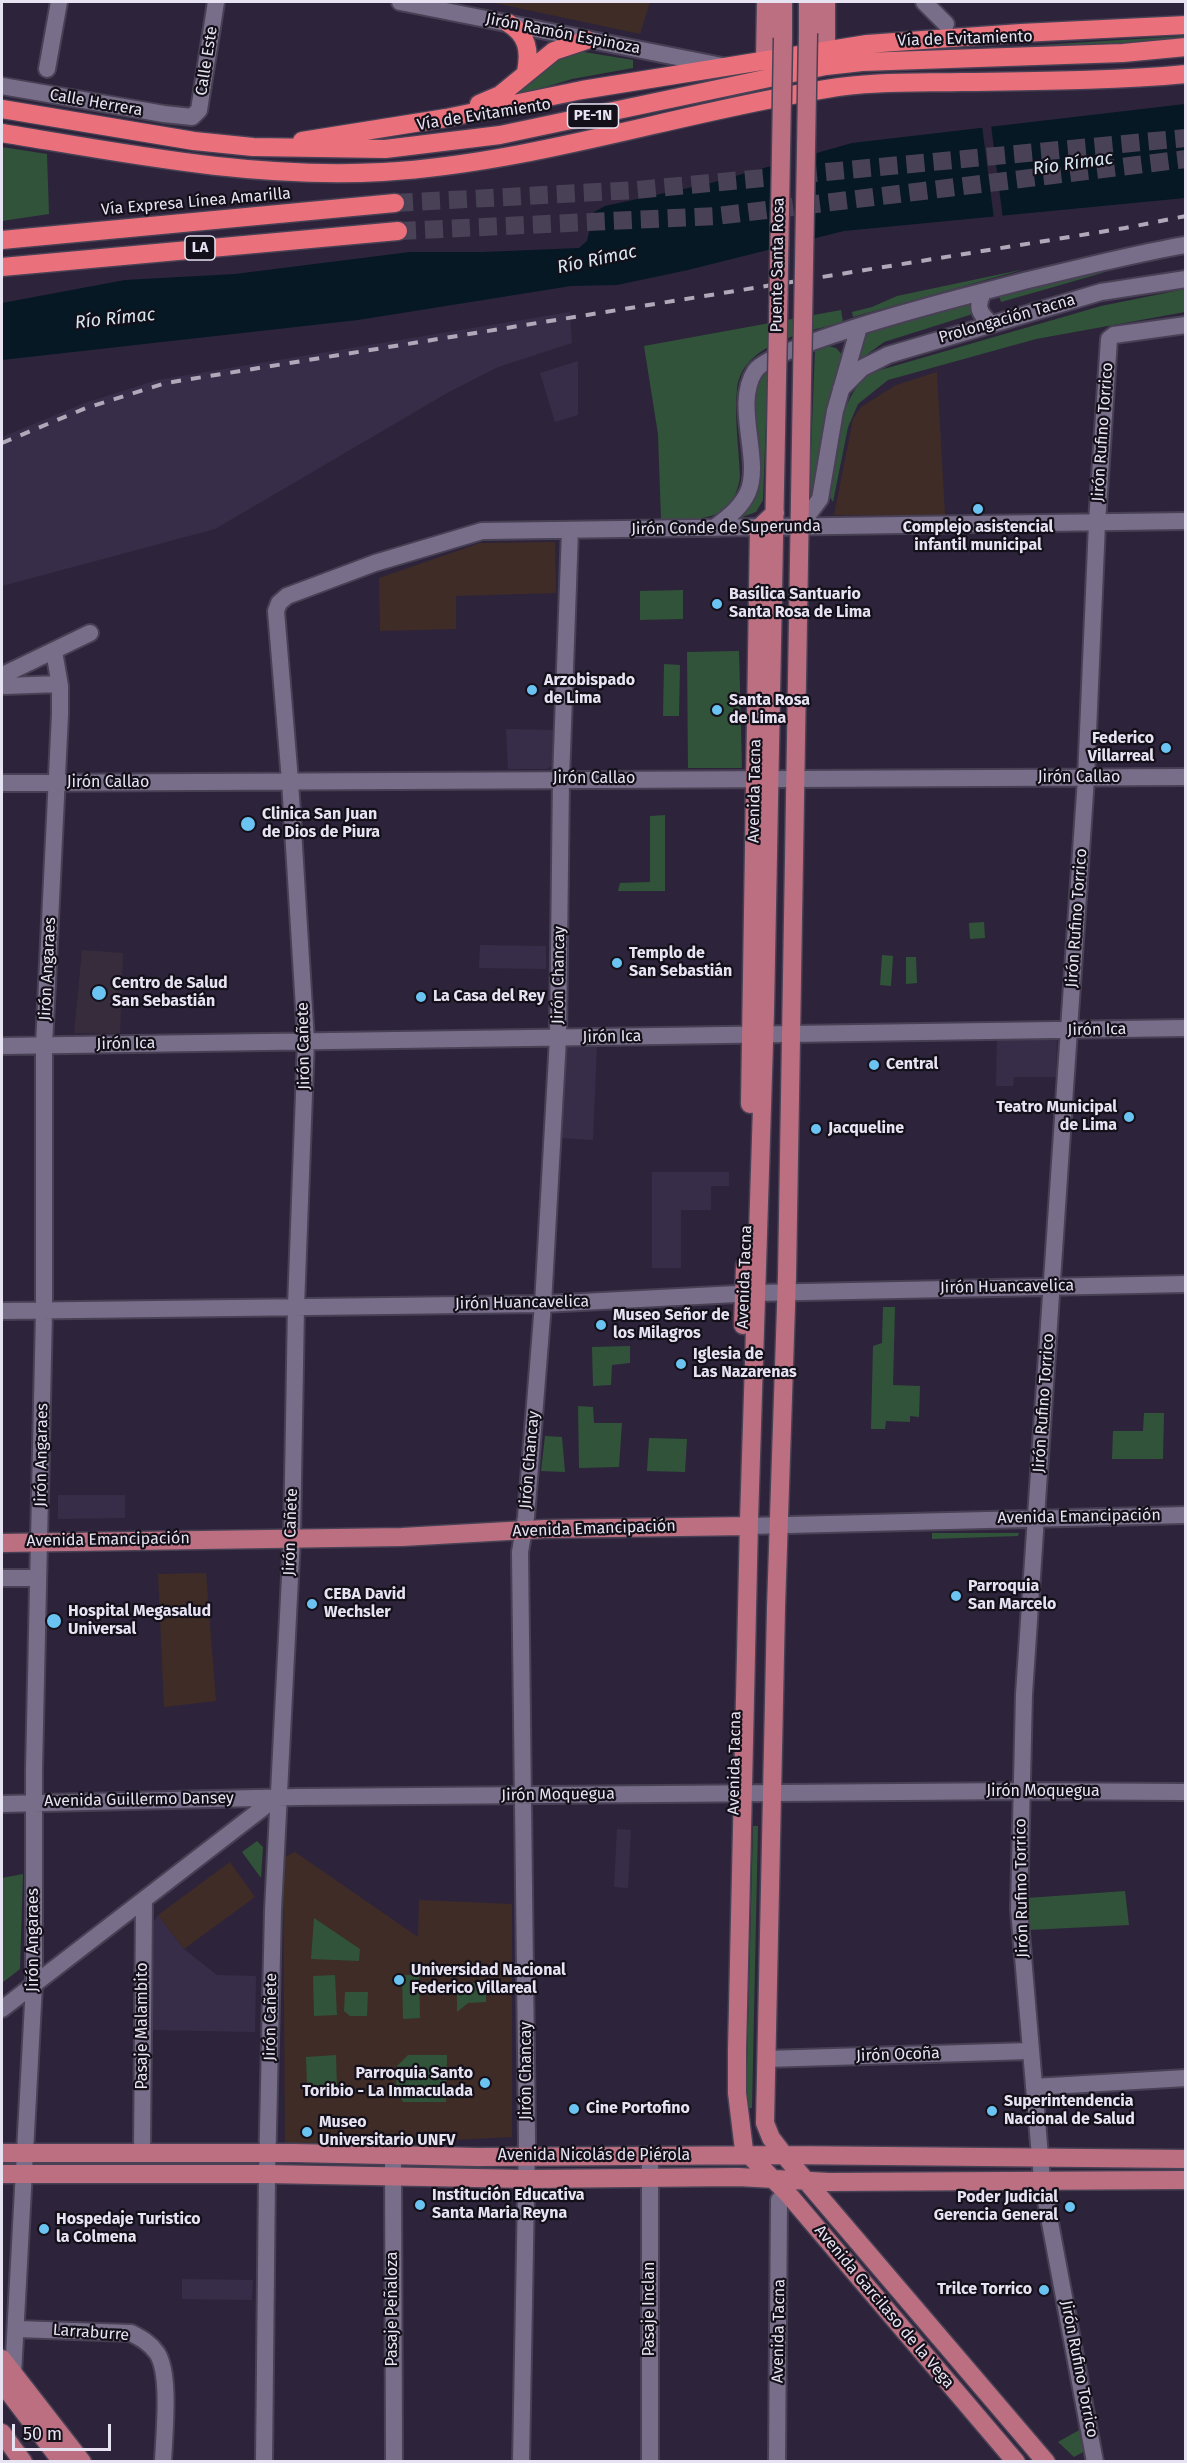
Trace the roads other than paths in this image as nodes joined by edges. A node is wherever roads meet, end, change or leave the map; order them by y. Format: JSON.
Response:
{"nodes":[{"id":1,"x":59,"y":2,"type":"edge"},
{"id":2,"x":216,"y":2,"type":"edge"},
{"id":3,"x":400,"y":2,"type":"edge"},
{"id":4,"x":766,"y":2,"type":"edge"},
{"id":5,"x":783,"y":2,"type":"edge"},
{"id":6,"x":808,"y":2,"type":"edge"},
{"id":7,"x":826,"y":2,"type":"edge"},
{"id":8,"x":924,"y":2,"type":"edge"},
{"id":9,"x":508,"y":23,"type":"junction"},
{"id":10,"x":946,"y":24,"type":"dead end"},
{"id":11,"x":1185,"y":26,"type":"edge"},
{"id":12,"x":587,"y":40,"type":"junction"},
{"id":13,"x":1185,"y":47,"type":"edge"},
{"id":14,"x":826,"y":49,"type":"junction"},
{"id":15,"x":765,"y":61,"type":"junction"},
{"id":16,"x":726,"y":66,"type":"junction"},
{"id":17,"x":47,"y":69,"type":"dead end"},
{"id":18,"x":526,"y":72,"type":"junction"},
{"id":19,"x":1185,"y":74,"type":"edge"},
{"id":20,"x":2,"y":86,"type":"edge"},
{"id":21,"x":2,"y":109,"type":"edge"},
{"id":22,"x":192,"y":117,"type":"joint"},
{"id":23,"x":446,"y":118,"type":"junction"},
{"id":24,"x":2,"y":133,"type":"edge"},
{"id":25,"x":253,"y":147,"type":"junction"},
{"id":26,"x":395,"y":203,"type":"tunnel mouth"},
{"id":27,"x":398,"y":231,"type":"tunnel mouth"},
{"id":28,"x":2,"y":240,"type":"edge"},
{"id":29,"x":1185,"y":245,"type":"edge"},
{"id":30,"x":1143,"y":254,"type":"junction"},
{"id":31,"x":2,"y":267,"type":"edge"},
{"id":32,"x":1185,"y":279,"type":"edge"},
{"id":33,"x":1134,"y":286,"type":"junction"},
{"id":34,"x":984,"y":293,"type":"junction"},
{"id":35,"x":990,"y":323,"type":"junction"},
{"id":36,"x":1185,"y":325,"type":"edge"},
{"id":37,"x":859,"y":327,"type":"junction"},
{"id":38,"x":841,"y":389,"type":"junction"},
{"id":39,"x":1185,"y":521,"type":"edge"},
{"id":40,"x":770,"y":523,"type":"junction"},
{"id":41,"x":1097,"y":523,"type":"junction"},
{"id":42,"x":799,"y":526,"type":"junction"},
{"id":43,"x":714,"y":528,"type":"junction"},
{"id":44,"x":570,"y":530,"type":"junction"},
{"id":45,"x":279,"y":603,"type":"joint"},
{"id":46,"x":90,"y":633,"type":"dead end"},
{"id":47,"x":54,"y":651,"type":"junction"},
{"id":48,"x":59,"y":684,"type":"junction"},
{"id":49,"x":1185,"y":777,"type":"edge"},
{"id":50,"x":762,"y":778,"type":"junction"},
{"id":51,"x":794,"y":778,"type":"junction"},
{"id":52,"x":1086,"y":778,"type":"junction"},
{"id":53,"x":561,"y":779,"type":"junction"},
{"id":54,"x":290,"y":781,"type":"junction"},
{"id":55,"x":2,"y":783,"type":"edge"},
{"id":56,"x":57,"y":783,"type":"junction"},
{"id":57,"x":1185,"y":1028,"type":"edge"},
{"id":58,"x":1069,"y":1030,"type":"junction"},
{"id":59,"x":790,"y":1035,"type":"junction"},
{"id":60,"x":757,"y":1036,"type":"junction"},
{"id":61,"x":558,"y":1038,"type":"junction"},
{"id":62,"x":306,"y":1041,"type":"junction"},
{"id":63,"x":2,"y":1046,"type":"edge"},
{"id":64,"x":44,"y":1046,"type":"junction"},
{"id":65,"x":1185,"y":1284,"type":"edge"},
{"id":66,"x":1052,"y":1285,"type":"junction"},
{"id":67,"x":789,"y":1293,"type":"junction"},
{"id":68,"x":750,"y":1294,"type":"junction"},
{"id":69,"x":543,"y":1304,"type":"junction"},
{"id":70,"x":296,"y":1306,"type":"junction"},
{"id":71,"x":2,"y":1311,"type":"edge"},
{"id":72,"x":44,"y":1311,"type":"junction"},
{"id":73,"x":1185,"y":1515,"type":"edge"},
{"id":74,"x":1036,"y":1517,"type":"junction"},
{"id":75,"x":778,"y":1525,"type":"junction"},
{"id":76,"x":744,"y":1526,"type":"junction"},
{"id":77,"x":524,"y":1530,"type":"junction"},
{"id":78,"x":292,"y":1538,"type":"junction"},
{"id":79,"x":2,"y":1542,"type":"edge"},
{"id":80,"x":41,"y":1542,"type":"junction"},
{"id":81,"x":2,"y":1578,"type":"edge"},
{"id":82,"x":37,"y":1578,"type":"junction"},
{"id":83,"x":1021,"y":1791,"type":"junction"},
{"id":84,"x":1185,"y":1792,"type":"edge"},
{"id":85,"x":772,"y":1794,"type":"junction"},
{"id":86,"x":739,"y":1795,"type":"junction"},
{"id":87,"x":525,"y":1796,"type":"junction"},
{"id":88,"x":278,"y":1797,"type":"junction"},
{"id":89,"x":34,"y":1803,"type":"junction"},
{"id":90,"x":2,"y":1804,"type":"edge"},
{"id":91,"x":144,"y":1901,"type":"junction"},
{"id":92,"x":34,"y":1985,"type":"junction"},
{"id":93,"x":2,"y":2009,"type":"edge"},
{"id":94,"x":1030,"y":2051,"type":"junction"},
{"id":95,"x":766,"y":2059,"type":"junction"},
{"id":96,"x":1185,"y":2078,"type":"edge"},
{"id":97,"x":1034,"y":2087,"type":"junction"},
{"id":98,"x":26,"y":2152,"type":"junction"},
{"id":99,"x":142,"y":2152,"type":"junction"},
{"id":100,"x":2,"y":2153,"type":"edge"},
{"id":101,"x":268,"y":2154,"type":"junction"},
{"id":102,"x":742,"y":2155,"type":"junction"},
{"id":103,"x":784,"y":2155,"type":"junction"},
{"id":104,"x":393,"y":2156,"type":"junction"},
{"id":105,"x":527,"y":2156,"type":"junction"},
{"id":106,"x":650,"y":2156,"type":"junction"},
{"id":107,"x":1039,"y":2159,"type":"junction"},
{"id":108,"x":1185,"y":2159,"type":"edge"},
{"id":109,"x":2,"y":2174,"type":"edge"},
{"id":110,"x":24,"y":2174,"type":"junction"},
{"id":111,"x":267,"y":2174,"type":"junction"},
{"id":112,"x":393,"y":2177,"type":"junction"},
{"id":113,"x":650,"y":2177,"type":"junction"},
{"id":114,"x":765,"y":2178,"type":"junction"},
{"id":115,"x":527,"y":2179,"type":"junction"},
{"id":116,"x":1042,"y":2180,"type":"junction"},
{"id":117,"x":1185,"y":2180,"type":"edge"},
{"id":118,"x":807,"y":2181,"type":"junction"},
{"id":119,"x":779,"y":2200,"type":"junction"},
{"id":120,"x":17,"y":2330,"type":"junction"},
{"id":121,"x":2,"y":2359,"type":"edge"},
{"id":122,"x":7,"y":2379,"type":"edge"},
{"id":123,"x":2,"y":2433,"type":"edge"},
{"id":124,"x":23,"y":2462,"type":"edge"},
{"id":125,"x":62,"y":2462,"type":"edge"},
{"id":126,"x":82,"y":2462,"type":"edge"},
{"id":127,"x":164,"y":2462,"type":"edge"},
{"id":128,"x":264,"y":2462,"type":"edge"},
{"id":129,"x":394,"y":2462,"type":"edge"},
{"id":130,"x":521,"y":2462,"type":"edge"},
{"id":131,"x":650,"y":2462,"type":"edge"},
{"id":132,"x":777,"y":2462,"type":"edge"},
{"id":133,"x":1002,"y":2462,"type":"edge"},
{"id":134,"x":1016,"y":2462,"type":"edge"},
{"id":135,"x":1046,"y":2462,"type":"edge"},
{"id":136,"x":1095,"y":2462,"type":"edge"}],
"edges":[{"from":1,"to":17,"type":"street"},
{"from":2,"to":22,"type":"street","name":"Calle Este"},
{"from":3,"to":9,"type":"street","name":"Jirón Ramón Espinoza"},
{"from":4,"to":15,"type":"main road"},
{"from":5,"to":40,"type":"main road","name":"Puente Santa Rosa","bridge":true},
{"from":6,"to":42,"type":"main road","name":"Puente Santa Rosa","bridge":true},
{"from":7,"to":14,"type":"main road"},
{"from":8,"to":10,"type":"street"},
{"from":9,"to":12,"type":"street","name":"Jirón Ramón Espinoza"},
{"from":9,"to":18,"type":"highway"},
{"from":11,"to":14,"type":"highway"},
{"from":12,"to":16,"type":"street","name":"Jirón Ramón Espinoza"},
{"from":12,"to":18,"type":"highway"},
{"from":13,"to":25,"type":"highway","name":"Vía de Evitamiento","number":"PE-1N"},
{"from":14,"to":15,"type":"highway"},
{"from":15,"to":16,"type":"highway"},
{"from":16,"to":23,"type":"highway"},
{"from":18,"to":23,"type":"highway"},
{"from":19,"to":24,"type":"highway","number":"PE-1N"},
{"from":20,"to":22,"type":"street","name":"Calle Herrera"},
{"from":21,"to":25,"type":"highway","name":"Vía de Evitamiento","number":"PE-1N"},
{"from":23,"to":25,"type":"highway"},
{"from":26,"to":28,"type":"highway","name":"Vía Expresa Línea Amarilla","number":"LA"},
{"from":27,"to":31,"type":"highway","number":"LA"},
{"from":29,"to":30,"type":"street","name":"Prolongación Tacna"},
{"from":30,"to":33,"type":"street"},
{"from":30,"to":34,"type":"street","name":"Prolongación Tacna"},
{"from":32,"to":33,"type":"street","name":"Prolongación Tacna"},
{"from":33,"to":35,"type":"street","name":"Prolongación Tacna"},
{"from":34,"to":35,"type":"street"},
{"from":34,"to":37,"type":"street","name":"Prolongación Tacna"},
{"from":35,"to":38,"type":"street","name":"Prolongación Tacna"},
{"from":36,"to":41,"type":"street","name":"Jirón Rufino Torrico"},
{"from":37,"to":38,"type":"street"},
{"from":37,"to":43,"type":"street","name":"Prolongación Tacna"},
{"from":38,"to":42,"type":"street"},
{"from":39,"to":41,"type":"street","name":"Jirón Conde de Superunda"},
{"from":40,"to":42,"type":"street","name":"Jirón Conde de Superunda"},
{"from":40,"to":43,"type":"street","name":"Jirón Conde de Superunda"},
{"from":40,"to":50,"type":"main road","name":"Avenida Tacna"},
{"from":41,"to":42,"type":"street","name":"Jirón Conde de Superunda"},
{"from":41,"to":52,"type":"street","name":"Jirón Rufino Torrico"},
{"from":42,"to":51,"type":"main road"},
{"from":43,"to":44,"type":"street","name":"Jirón Conde de Superunda"},
{"from":44,"to":45,"type":"street","name":"Jirón Conde de Superunda"},
{"from":44,"to":53,"type":"street","name":"Jirón Chancay"},
{"from":45,"to":54,"type":"street","name":"Jirón Cañete"},
{"from":46,"to":47,"type":"street"},
{"from":47,"to":48,"type":"street","name":"Jirón Angaraes"},
{"from":47,"to":48,"type":"street"},
{"from":48,"to":56,"type":"street","name":"Jirón Angaraes"},
{"from":49,"to":52,"type":"street","name":"Jirón Callao"},
{"from":50,"to":51,"type":"street","name":"Jirón Callao"},
{"from":50,"to":53,"type":"street","name":"Jirón Callao"},
{"from":50,"to":60,"type":"main road","name":"Avenida Tacna"},
{"from":51,"to":52,"type":"street","name":"Jirón Callao"},
{"from":51,"to":59,"type":"main road"},
{"from":52,"to":58,"type":"street","name":"Jirón Rufino Torrico"},
{"from":53,"to":54,"type":"street","name":"Jirón Callao"},
{"from":53,"to":61,"type":"street","name":"Jirón Chancay"},
{"from":54,"to":56,"type":"street","name":"Jirón Callao"},
{"from":54,"to":62,"type":"street","name":"Jirón Cañete"},
{"from":55,"to":56,"type":"street","name":"Jirón Callao"},
{"from":56,"to":64,"type":"street","name":"Jirón Angaraes"},
{"from":57,"to":58,"type":"street","name":"Jirón Ica"},
{"from":58,"to":59,"type":"street","name":"Jirón Ica"},
{"from":58,"to":66,"type":"street","name":"Jirón Rufino Torrico"},
{"from":59,"to":60,"type":"street","name":"Jirón Ica"},
{"from":59,"to":67,"type":"main road"},
{"from":60,"to":61,"type":"street","name":"Jirón Ica"},
{"from":60,"to":68,"type":"main road","name":"Avenida Tacna"},
{"from":61,"to":62,"type":"street","name":"Jirón Ica"},
{"from":61,"to":69,"type":"street","name":"Jirón Chancay"},
{"from":62,"to":64,"type":"street","name":"Jirón Ica"},
{"from":62,"to":70,"type":"street","name":"Jirón Cañete"},
{"from":63,"to":64,"type":"street","name":"Jirón Ica"},
{"from":64,"to":72,"type":"street","name":"Jirón Angaraes"},
{"from":65,"to":66,"type":"street","name":"Jirón Huancavelica"},
{"from":66,"to":67,"type":"street","name":"Jirón Huancavelica"},
{"from":66,"to":74,"type":"street","name":"Jirón Rufino Torrico"},
{"from":67,"to":68,"type":"street","name":"Jirón Huancavelica"},
{"from":67,"to":75,"type":"main road"},
{"from":68,"to":69,"type":"street","name":"Jirón Huancavelica"},
{"from":68,"to":76,"type":"main road","name":"Avenida Tacna"},
{"from":69,"to":70,"type":"street","name":"Jirón Huancavelica"},
{"from":69,"to":77,"type":"street","name":"Jirón Chancay"},
{"from":70,"to":72,"type":"street","name":"Jirón Huancavelica"},
{"from":70,"to":78,"type":"street","name":"Jirón Cañete"},
{"from":71,"to":72,"type":"street","name":"Jirón Huancavelica"},
{"from":72,"to":80,"type":"street","name":"Jirón Angaraes"},
{"from":73,"to":74,"type":"street","name":"Avenida Emancipación"},
{"from":74,"to":75,"type":"street","name":"Avenida Emancipación"},
{"from":74,"to":83,"type":"street","name":"Jirón Rufino Torrico"},
{"from":75,"to":76,"type":"street","name":"Avenida Emancipación"},
{"from":75,"to":85,"type":"main road"},
{"from":76,"to":77,"type":"main road","name":"Avenida Emancipación"},
{"from":76,"to":86,"type":"main road","name":"Avenida Tacna"},
{"from":77,"to":78,"type":"main road","name":"Avenida Emancipación"},
{"from":77,"to":87,"type":"street","name":"Jirón Chancay"},
{"from":78,"to":80,"type":"main road","name":"Avenida Emancipación"},
{"from":78,"to":88,"type":"street","name":"Jirón Cañete"},
{"from":79,"to":80,"type":"main road","name":"Avenida Emancipación"},
{"from":80,"to":82,"type":"street","name":"Jirón Angaraes"},
{"from":81,"to":82,"type":"street"},
{"from":82,"to":89,"type":"street","name":"Jirón Angaraes"},
{"from":83,"to":84,"type":"street","name":"Jirón Moquegua"},
{"from":83,"to":85,"type":"street","name":"Jirón Moquegua"},
{"from":83,"to":94,"type":"street","name":"Jirón Rufino Torrico"},
{"from":85,"to":86,"type":"street","name":"Jirón Moquegua"},
{"from":85,"to":95,"type":"main road"},
{"from":86,"to":87,"type":"street","name":"Jirón Moquegua"},
{"from":86,"to":102,"type":"main road","name":"Avenida Tacna"},
{"from":87,"to":88,"type":"street","name":"Jirón Moquegua"},
{"from":87,"to":105,"type":"street","name":"Jirón Chancay"},
{"from":88,"to":89,"type":"street","name":"Avenida Guillermo Dansey"},
{"from":88,"to":91,"type":"street"},
{"from":88,"to":101,"type":"street","name":"Jirón Cañete"},
{"from":89,"to":90,"type":"street","name":"Avenida Guillermo Dansey"},
{"from":89,"to":92,"type":"street","name":"Jirón Angaraes"},
{"from":91,"to":92,"type":"street"},
{"from":91,"to":99,"type":"street","name":"Pasaje Malambito"},
{"from":92,"to":93,"type":"street"},
{"from":92,"to":98,"type":"street","name":"Jirón Angaraes"},
{"from":94,"to":95,"type":"street","name":"Jirón Ocoña"},
{"from":94,"to":97,"type":"street","name":"Jirón Rufino Torrico"},
{"from":95,"to":103,"type":"main road"},
{"from":96,"to":97,"type":"street"},
{"from":97,"to":107,"type":"street","name":"Jirón Rufino Torrico"},
{"from":98,"to":99,"type":"main road","name":"Avenida Nicolás de Piérola"},
{"from":98,"to":100,"type":"main road","name":"Avenida Nicolás de Piérola"},
{"from":98,"to":110,"type":"street","name":"Jirón Angaraes"},
{"from":99,"to":101,"type":"main road","name":"Avenida Nicolás de Piérola"},
{"from":101,"to":104,"type":"main road","name":"Avenida Nicolás de Piérola"},
{"from":101,"to":111,"type":"street","name":"Jirón Cañete"},
{"from":102,"to":103,"type":"main road","name":"Avenida Nicolás de Piérola"},
{"from":102,"to":106,"type":"main road","name":"Avenida Nicolás de Piérola"},
{"from":102,"to":114,"type":"main road","name":"Avenida Garcilaso de la Vega"},
{"from":103,"to":107,"type":"main road","name":"Avenida Nicolás de Piérola"},
{"from":103,"to":118,"type":"main road","name":"Avenida Garcilaso de la Vega"},
{"from":104,"to":105,"type":"main road","name":"Avenida Nicolás de Piérola"},
{"from":104,"to":112,"type":"street","name":"Pasaje Peñaloza"},
{"from":105,"to":106,"type":"main road","name":"Avenida Nicolás de Piérola"},
{"from":105,"to":115,"type":"street","name":"Jirón Chancay"},
{"from":106,"to":113,"type":"street","name":"Pasaje Inclan"},
{"from":107,"to":108,"type":"main road","name":"Avenida Nicolás de Piérola"},
{"from":107,"to":116,"type":"street","name":"Jirón Rufino Torrico"},
{"from":109,"to":110,"type":"main road","name":"Avenida Nicolás de Piérola"},
{"from":110,"to":111,"type":"main road","name":"Avenida Nicolás de Piérola"},
{"from":110,"to":120,"type":"street","name":"Jirón Angaraes"},
{"from":111,"to":112,"type":"main road","name":"Avenida Nicolás de Piérola"},
{"from":111,"to":128,"type":"street","name":"Jirón Cañete"},
{"from":112,"to":115,"type":"main road","name":"Avenida Nicolás de Piérola"},
{"from":112,"to":129,"type":"street","name":"Pasaje Peñaloza"},
{"from":113,"to":114,"type":"main road","name":"Avenida Nicolás de Piérola"},
{"from":113,"to":115,"type":"main road","name":"Avenida Nicolás de Piérola"},
{"from":113,"to":131,"type":"street","name":"Pasaje Inclan"},
{"from":114,"to":118,"type":"main road","name":"Avenida Nicolás de Piérola"},
{"from":114,"to":119,"type":"main road","name":"Avenida Garcilaso de la Vega"},
{"from":114,"to":134,"type":"main road","name":"Avenida Garcilaso de la Vega"},
{"from":115,"to":130,"type":"street","name":"Jirón Chancay"},
{"from":116,"to":117,"type":"main road","name":"Avenida Nicolás de Piérola"},
{"from":116,"to":118,"type":"main road","name":"Avenida Nicolás de Piérola"},
{"from":116,"to":136,"type":"street","name":"Jirón Rufino Torrico"},
{"from":118,"to":135,"type":"main road","name":"Avenida Garcilaso de la Vega"},
{"from":119,"to":132,"type":"street","name":"Avenida Tacna"},
{"from":119,"to":133,"type":"main road","name":"Avenida Garcilaso de la Vega"},
{"from":120,"to":122,"type":"street","name":"Jirón Angaraes"},
{"from":120,"to":127,"type":"street","name":"Larraburre"},
{"from":121,"to":122,"type":"main road"},
{"from":122,"to":125,"type":"main road"},
{"from":122,"to":126,"type":"main road"},
{"from":123,"to":124,"type":"main road"}]}
